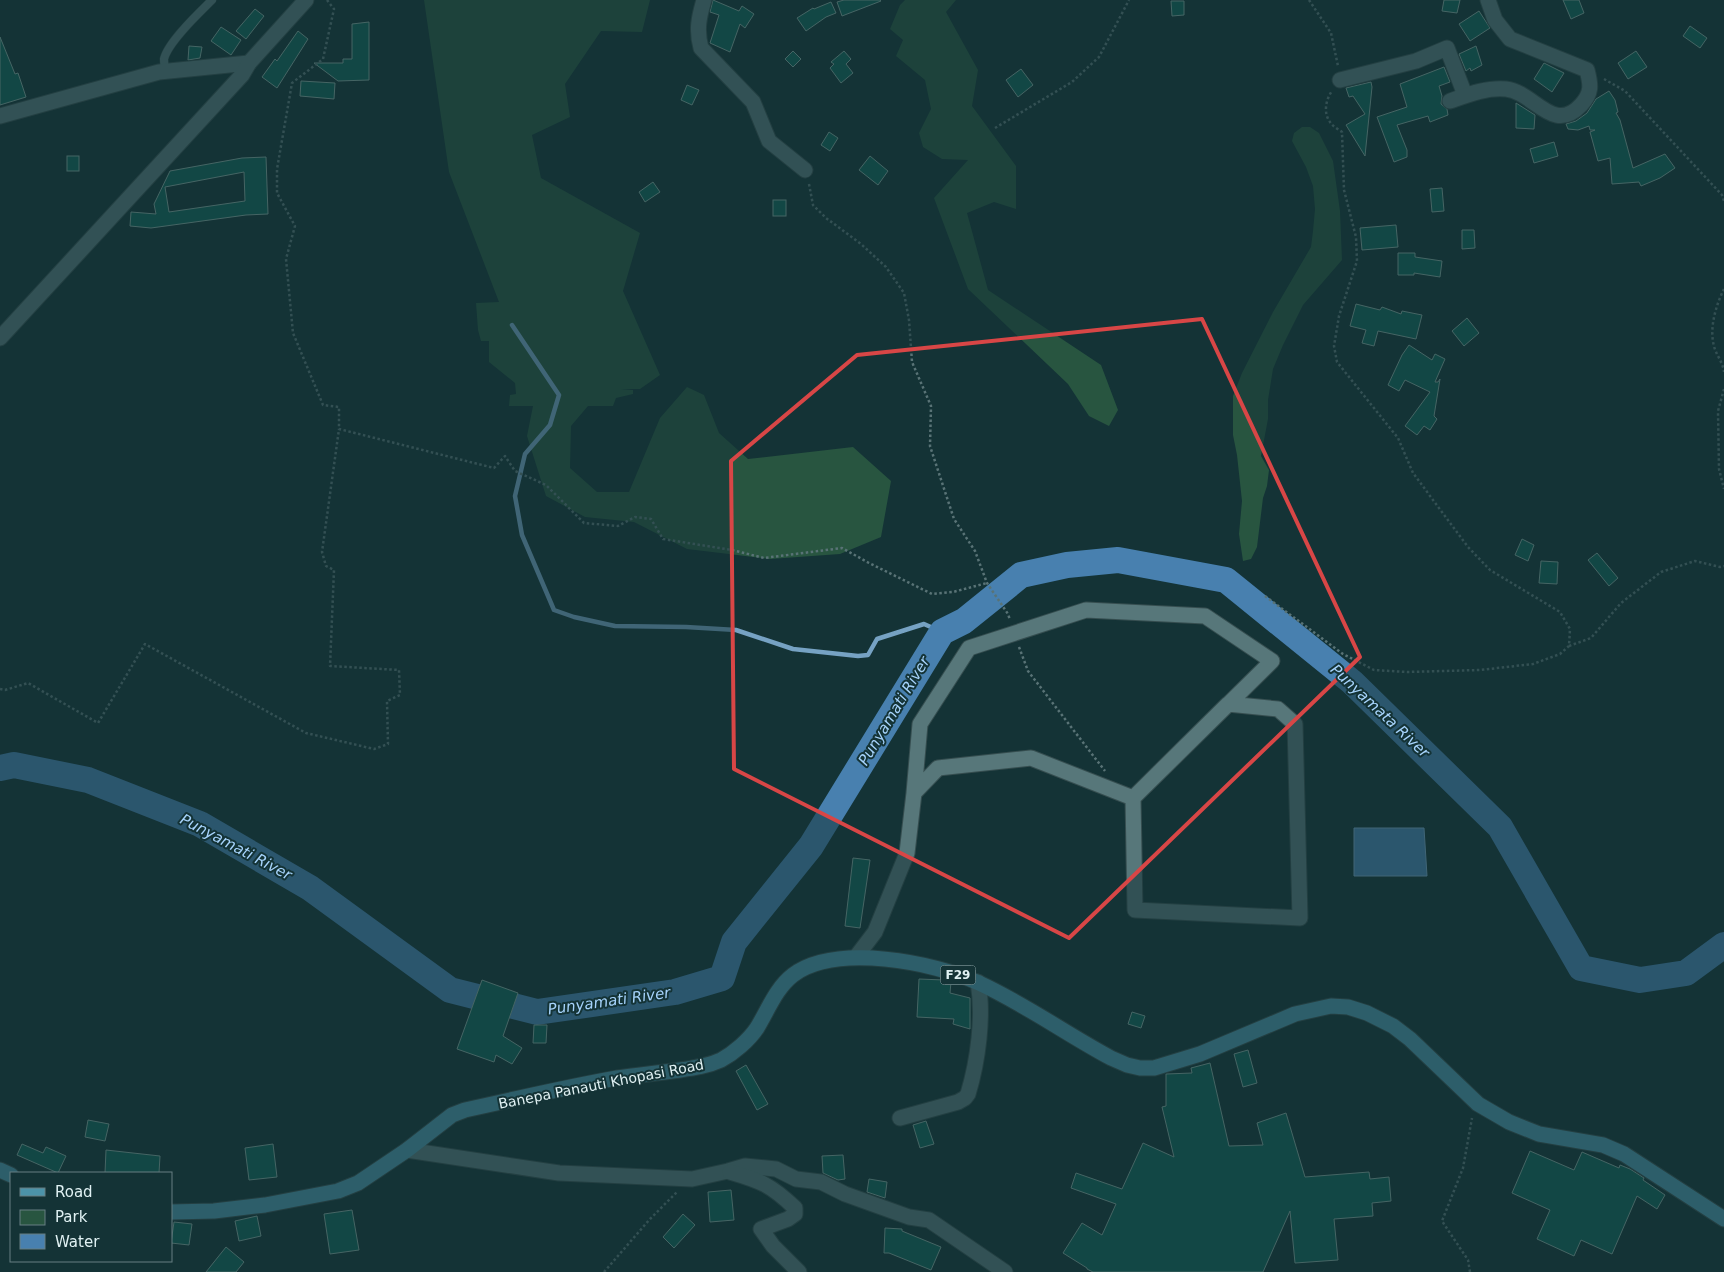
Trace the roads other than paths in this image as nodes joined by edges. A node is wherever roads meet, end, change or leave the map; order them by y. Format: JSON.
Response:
{"nodes":[{"id":1,"x":212,"y":0,"type":"edge"},
{"id":2,"x":306,"y":0,"type":"edge"},
{"id":3,"x":704,"y":0,"type":"edge"},
{"id":4,"x":1488,"y":0,"type":"edge"},
{"id":5,"x":249,"y":63,"type":"junction"},
{"id":6,"x":165,"y":71,"type":"junction"},
{"id":7,"x":1340,"y":80,"type":"road end"},
{"id":8,"x":1466,"y":96,"type":"junction"},
{"id":9,"x":1450,"y":101,"type":"dead end"},
{"id":10,"x":0,"y":116,"type":"edge"},
{"id":11,"x":805,"y":170,"type":"road end"},
{"id":12,"x":0,"y":338,"type":"edge"},
{"id":13,"x":914,"y":793,"type":"junction"},
{"id":14,"x":1133,"y":798,"type":"junction"},
{"id":15,"x":856,"y":957,"type":"junction"},
{"id":16,"x":978,"y":982,"type":"junction"},
{"id":17,"x":900,"y":1118,"type":"dead end"},
{"id":18,"x":406,"y":1150,"type":"junction"},
{"id":19,"x":728,"y":1171,"type":"junction"},
{"id":20,"x":172,"y":1212,"type":"edge"},
{"id":21,"x":1724,"y":1219,"type":"edge"},
{"id":22,"x":799,"y":1272,"type":"edge"},
{"id":23,"x":1005,"y":1272,"type":"edge"}],
"edges":[{"from":1,"to":6,"type":"lane"},
{"from":2,"to":5,"type":"street"},
{"from":3,"to":11,"type":"street"},
{"from":4,"to":8,"type":"street"},
{"from":5,"to":6,"type":"street"},
{"from":5,"to":12,"type":"street"},
{"from":6,"to":10,"type":"street"},
{"from":7,"to":8,"type":"street"},
{"from":8,"to":9,"type":"street"},
{"from":13,"to":14,"type":"street"},
{"from":13,"to":14,"type":"street"},
{"from":13,"to":15,"type":"street"},
{"from":14,"to":14,"type":"street"},
{"from":15,"to":16,"type":"main road","name":"Banepa Panauti Khopasi Road","number":"F29"},
{"from":15,"to":18,"type":"main road","name":"Banepa Panauti Khopasi Road","number":"F29"},
{"from":16,"to":17,"type":"street"},
{"from":16,"to":21,"type":"main road","name":"Banepa Panauti Khopasi Road","number":"F29"},
{"from":18,"to":19,"type":"street"},
{"from":18,"to":20,"type":"main road","name":"Banepa Panauti Khopasi Road","number":"F29"},
{"from":19,"to":22,"type":"street"},
{"from":19,"to":23,"type":"street"}]}
